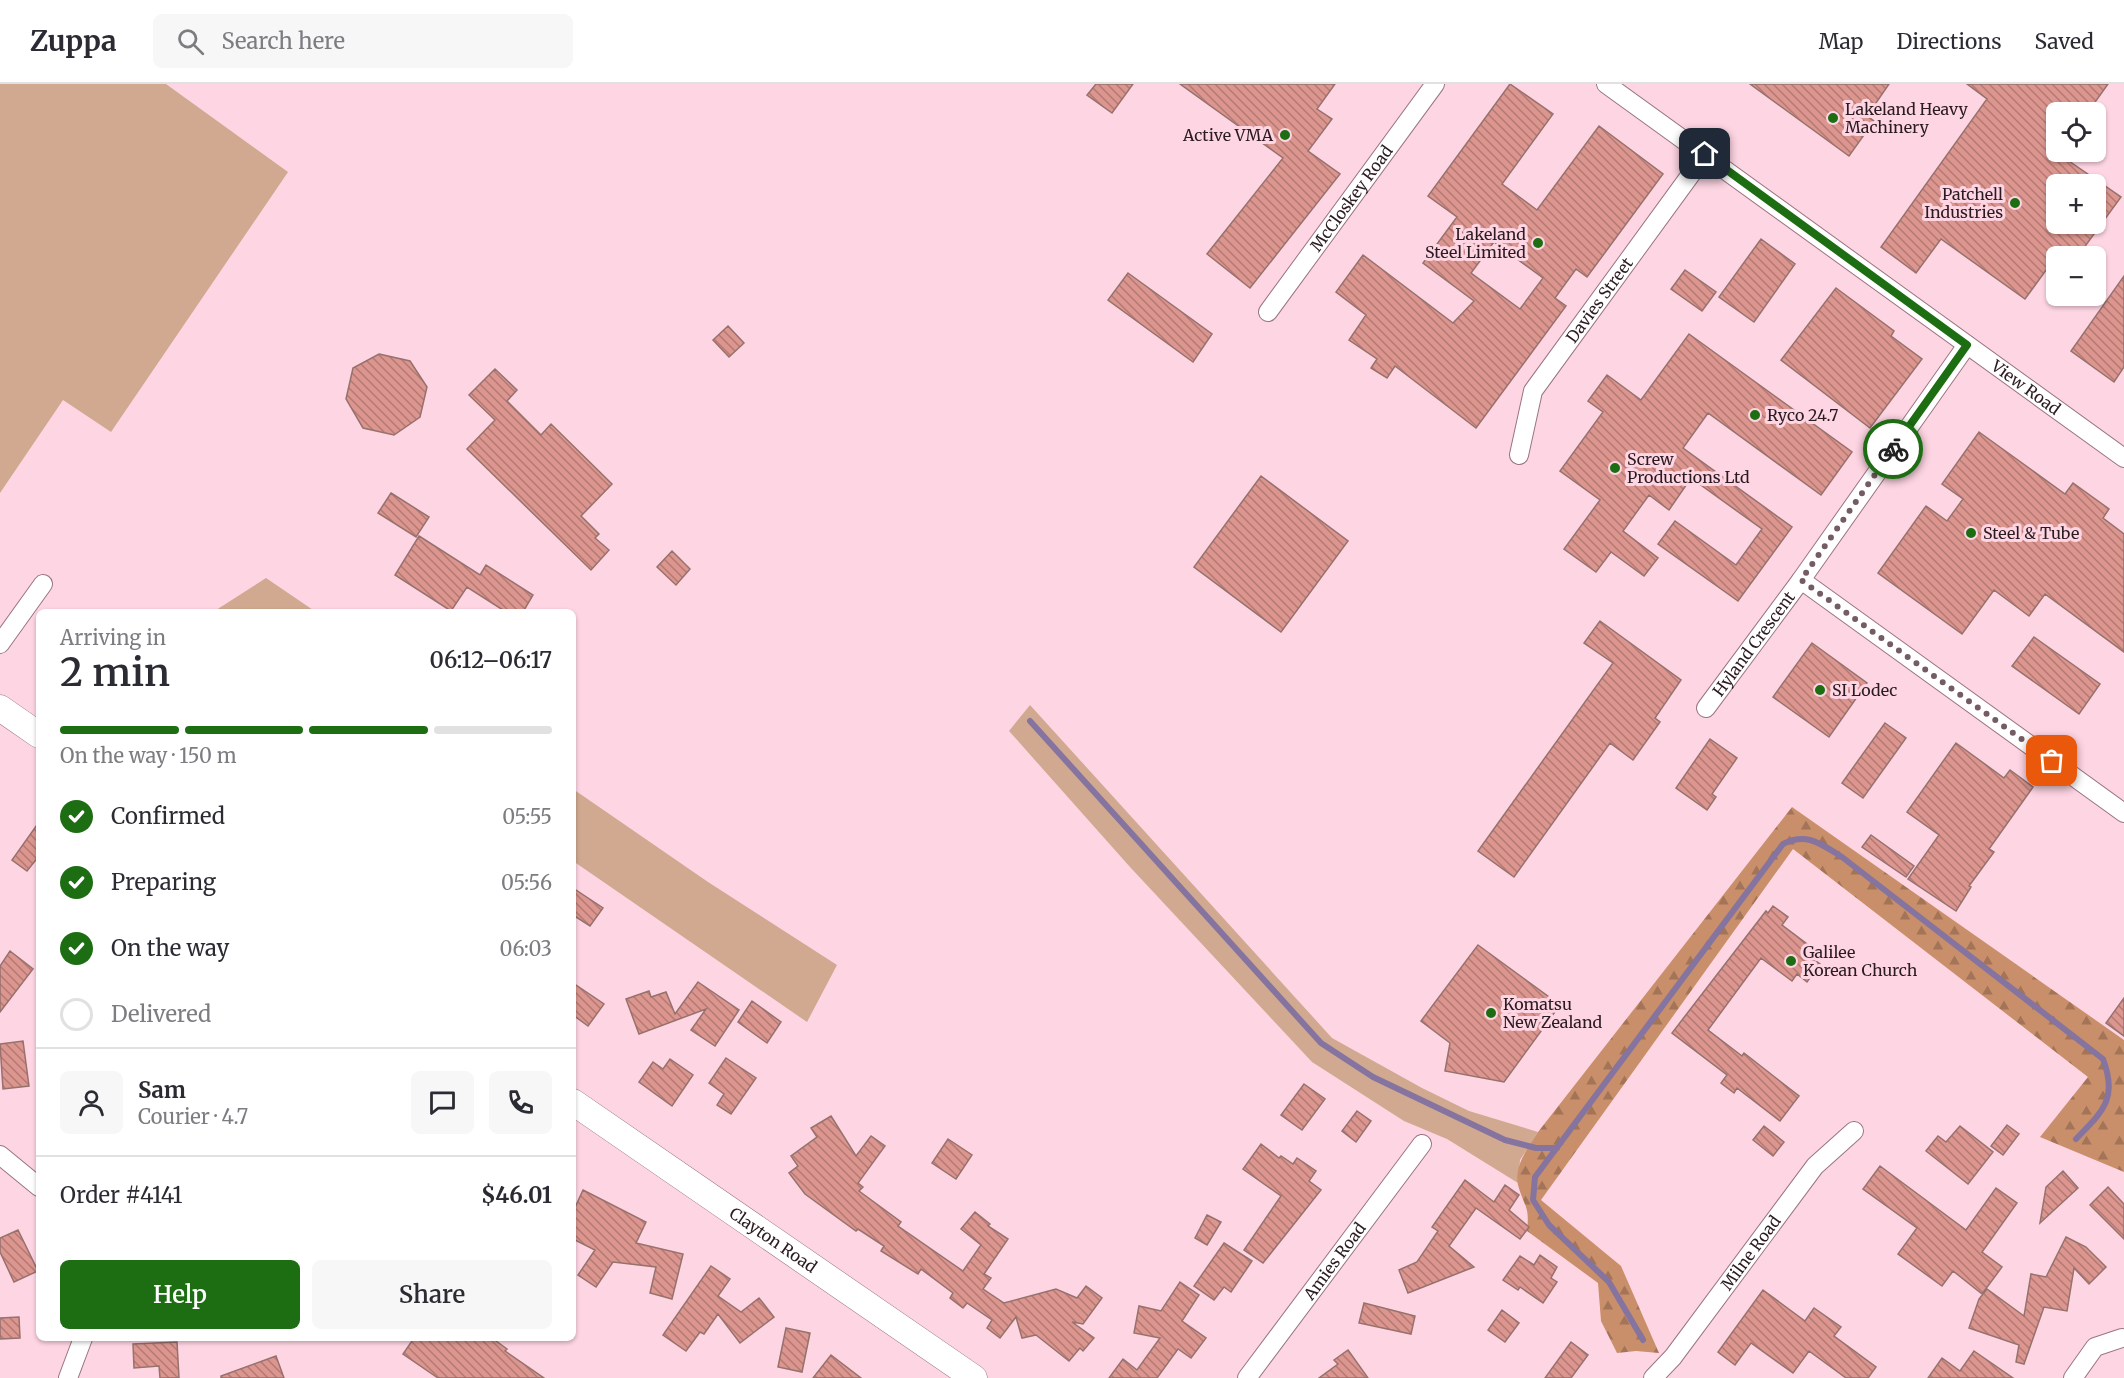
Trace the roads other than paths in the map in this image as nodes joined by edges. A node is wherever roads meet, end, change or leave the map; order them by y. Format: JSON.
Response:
{"nodes":[{"id":1,"x":1435,"y":84,"type":"edge"},
{"id":2,"x":1606,"y":84,"type":"edge"},
{"id":3,"x":1705,"y":154,"type":"junction"},
{"id":4,"x":1268,"y":312,"type":"dead end"},
{"id":5,"x":1967,"y":345,"type":"junction"},
{"id":6,"x":1519,"y":455,"type":"dead end"},
{"id":7,"x":2124,"y":458,"type":"edge"},
{"id":8,"x":1801,"y":580,"type":"junction"},
{"id":9,"x":43,"y":584,"type":"dead end"},
{"id":10,"x":0,"y":644,"type":"edge"},
{"id":11,"x":0,"y":708,"type":"edge"},
{"id":12,"x":1706,"y":708,"type":"dead end"},
{"id":13,"x":36,"y":733,"type":"edge"},
{"id":14,"x":2124,"y":813,"type":"edge"},
{"id":15,"x":576,"y":1104,"type":"edge"},
{"id":16,"x":1854,"y":1131,"type":"dead end"},
{"id":17,"x":1422,"y":1144,"type":"dead end"},
{"id":18,"x":0,"y":1155,"type":"edge"},
{"id":19,"x":36,"y":1185,"type":"edge"},
{"id":20,"x":2122,"y":1338,"type":"dead end"},
{"id":21,"x":82,"y":1341,"type":"edge"},
{"id":22,"x":68,"y":1378,"type":"edge"},
{"id":23,"x":974,"y":1378,"type":"edge"},
{"id":24,"x":1247,"y":1378,"type":"edge"},
{"id":25,"x":1653,"y":1378,"type":"edge"},
{"id":26,"x":2073,"y":1378,"type":"edge"}],
"edges":[{"from":1,"to":4,"type":"street","name":"McCloskey Road"},
{"from":2,"to":3,"type":"street","name":"View Road"},
{"from":3,"to":5,"type":"street","name":"View Road"},
{"from":3,"to":6,"type":"street","name":"Davies Street"},
{"from":5,"to":7,"type":"street","name":"View Road"},
{"from":5,"to":8,"type":"street","name":"Hyland Crescent"},
{"from":8,"to":12,"type":"street","name":"Hyland Crescent"},
{"from":8,"to":14,"type":"street","name":"Hyland Crescent"},
{"from":9,"to":10,"type":"street"},
{"from":11,"to":13,"type":"main road"},
{"from":15,"to":23,"type":"main road","name":"Clayton Road"},
{"from":16,"to":25,"type":"street","name":"Milne Road"},
{"from":17,"to":24,"type":"street","name":"Amies Road"},
{"from":18,"to":19,"type":"street"},
{"from":20,"to":26,"type":"street"},
{"from":21,"to":22,"type":"street"}]}
